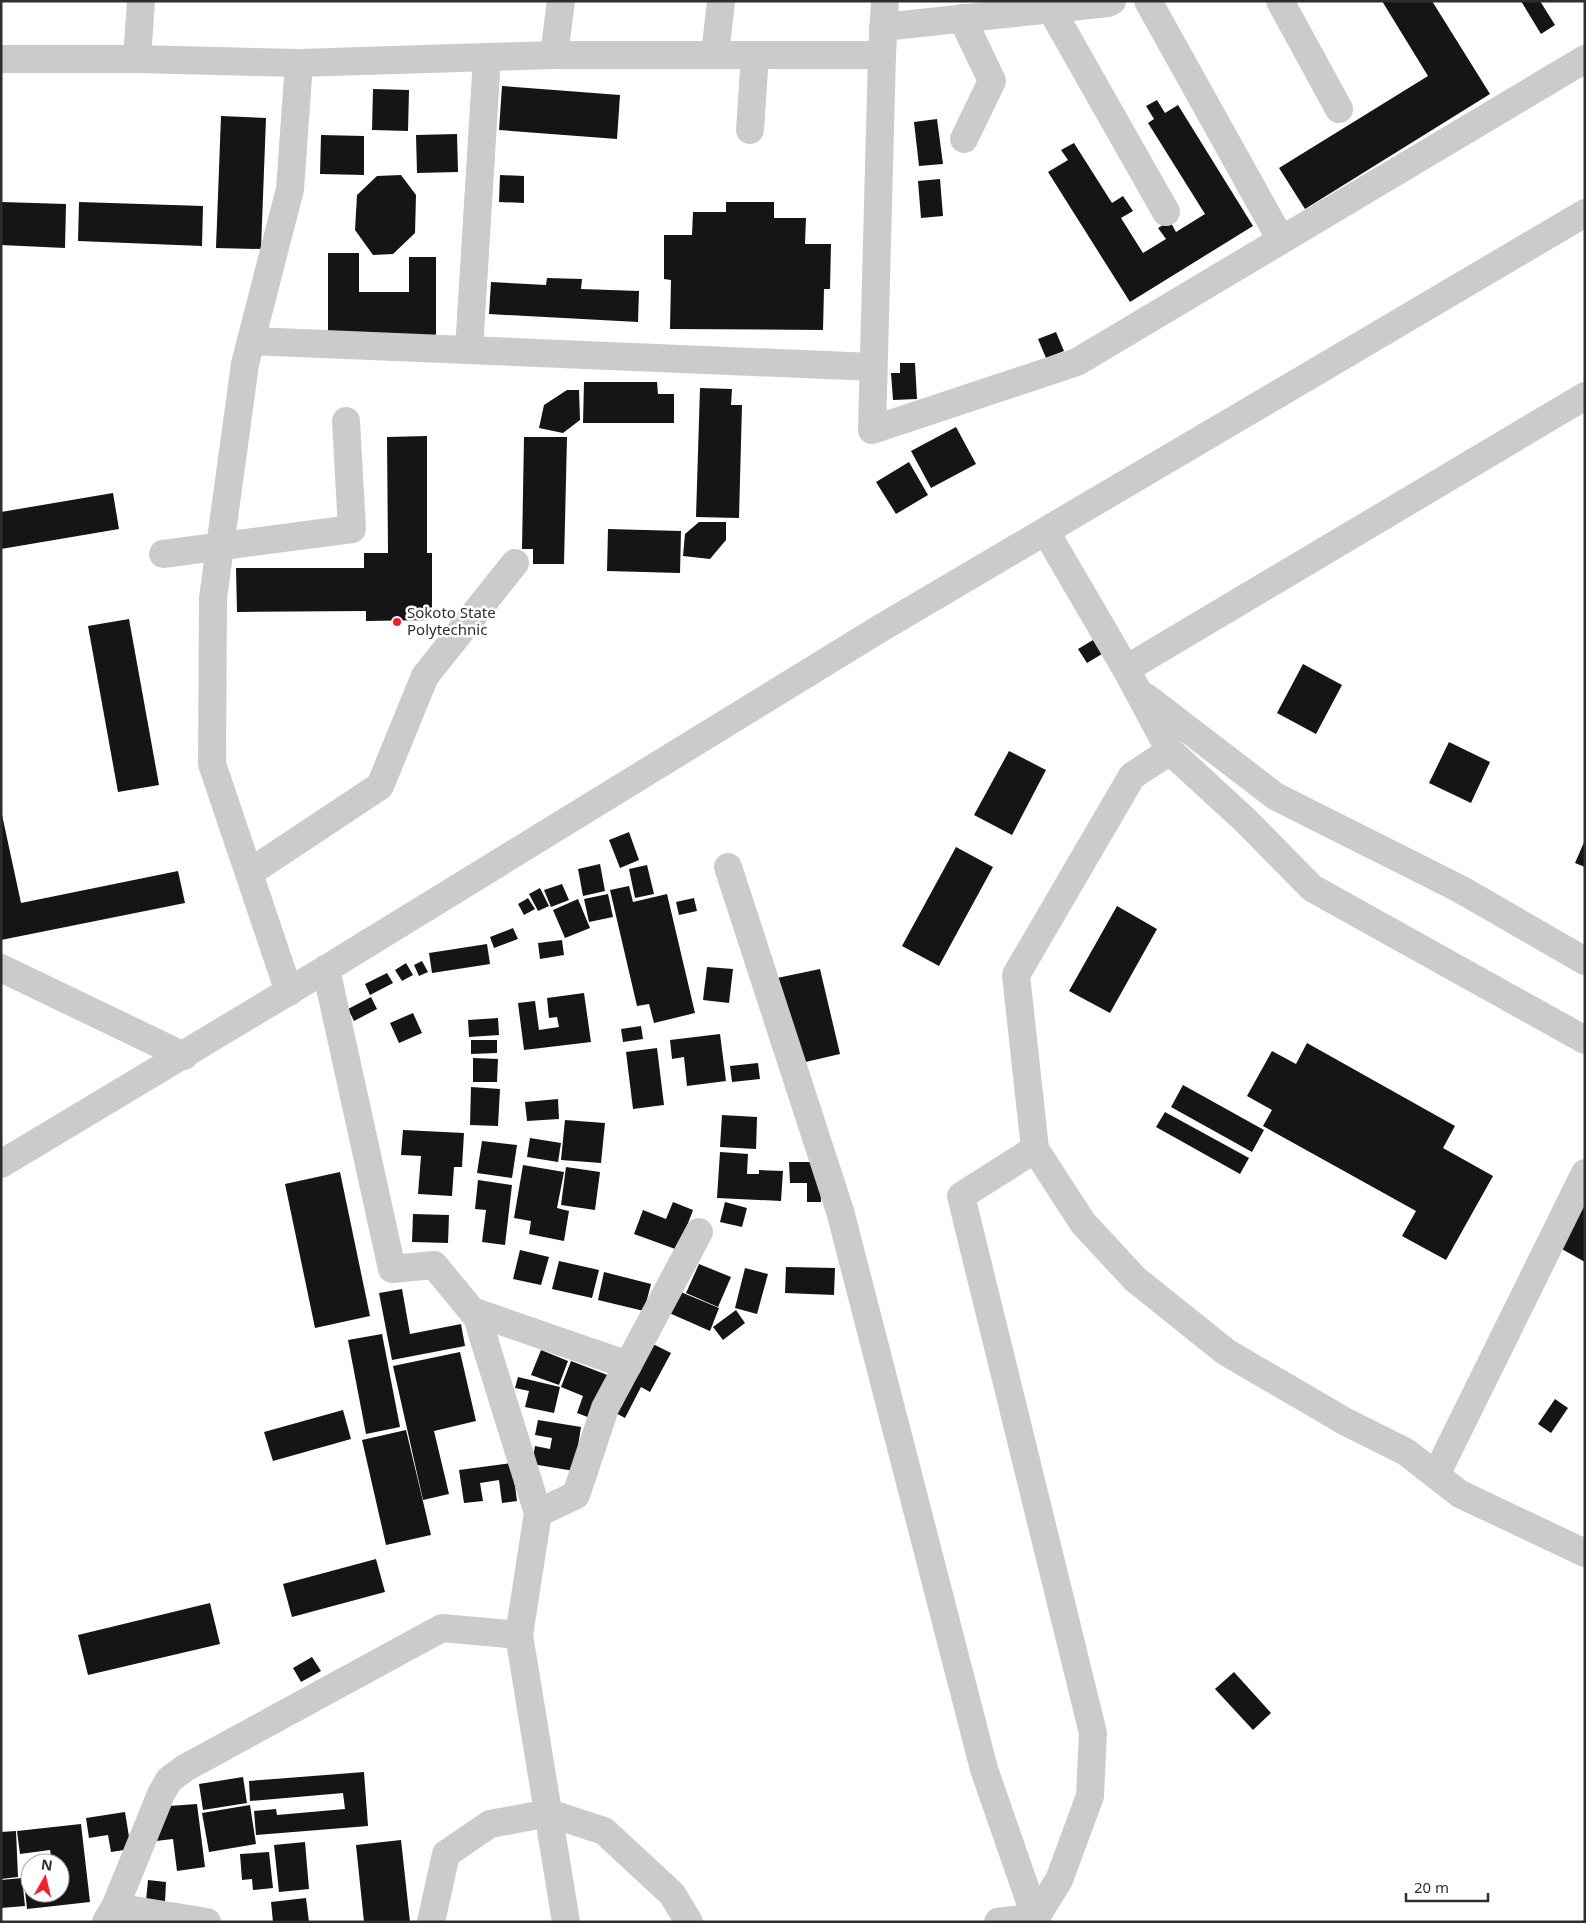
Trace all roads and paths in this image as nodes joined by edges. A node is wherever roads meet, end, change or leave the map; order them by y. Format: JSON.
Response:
{"nodes":[{"id":1,"x":141,"y":1,"type":"edge"},
{"id":2,"x":561,"y":1,"type":"edge"},
{"id":3,"x":721,"y":1,"type":"edge"},
{"id":4,"x":1112,"y":1,"type":"edge"},
{"id":5,"x":1148,"y":1,"type":"edge"},
{"id":6,"x":1280,"y":1,"type":"edge"},
{"id":7,"x":1051,"y":9,"type":"junction"},
{"id":8,"x":884,"y":14,"type":"edge"},
{"id":9,"x":962,"y":18,"type":"junction"},
{"id":10,"x":554,"y":55,"type":"junction"},
{"id":11,"x":715,"y":55,"type":"junction"},
{"id":12,"x":755,"y":55,"type":"junction"},
{"id":13,"x":882,"y":55,"type":"junction"},
{"id":14,"x":487,"y":57,"type":"junction"},
{"id":15,"x":1,"y":59,"type":"edge"},
{"id":16,"x":137,"y":59,"type":"junction"},
{"id":17,"x":1585,"y":59,"type":"edge"},
{"id":18,"x":299,"y":63,"type":"junction"},
{"id":19,"x":1339,"y":109,"type":"dead end"},
{"id":20,"x":750,"y":130,"type":"dead end"},
{"id":21,"x":964,"y":139,"type":"dead end"},
{"id":22,"x":1166,"y":212,"type":"dead end"},
{"id":23,"x":1585,"y":213,"type":"edge"},
{"id":24,"x":1282,"y":240,"type":"junction"},
{"id":25,"x":250,"y":341,"type":"junction"},
{"id":26,"x":469,"y":350,"type":"junction"},
{"id":27,"x":873,"y":367,"type":"junction"},
{"id":28,"x":1585,"y":396,"type":"edge"},
{"id":29,"x":346,"y":421,"type":"dead end"},
{"id":30,"x":1046,"y":532,"type":"junction"},
{"id":31,"x":219,"y":546,"type":"junction"},
{"id":32,"x":163,"y":554,"type":"dead end"},
{"id":33,"x":515,"y":563,"type":"dead end"},
{"id":34,"x":1132,"y":680,"type":"junction"},
{"id":35,"x":1170,"y":751,"type":"junction"},
{"id":36,"x":728,"y":867,"type":"dead end"},
{"id":37,"x":249,"y":873,"type":"junction"},
{"id":38,"x":1585,"y":961,"type":"edge"},
{"id":39,"x":1,"y":968,"type":"edge"},
{"id":40,"x":326,"y":969,"type":"junction"},
{"id":41,"x":289,"y":992,"type":"junction"},
{"id":42,"x":1585,"y":1040,"type":"edge"},
{"id":43,"x":184,"y":1056,"type":"junction"},
{"id":44,"x":1035,"y":1149,"type":"junction"},
{"id":45,"x":1,"y":1164,"type":"edge"},
{"id":46,"x":1585,"y":1173,"type":"edge"},
{"id":47,"x":700,"y":1232,"type":"dead end"},
{"id":48,"x":472,"y":1311,"type":"junction"},
{"id":49,"x":628,"y":1366,"type":"junction"},
{"id":50,"x":1436,"y":1475,"type":"junction"},
{"id":51,"x":538,"y":1513,"type":"junction"},
{"id":52,"x":1585,"y":1553,"type":"edge"},
{"id":53,"x":519,"y":1635,"type":"junction"},
{"id":54,"x":549,"y":1813,"type":"junction"},
{"id":55,"x":113,"y":1917,"type":"edge"},
{"id":56,"x":1036,"y":1920,"type":"edge"},
{"id":57,"x":207,"y":1922,"type":"edge"},
{"id":58,"x":431,"y":1922,"type":"edge"},
{"id":59,"x":566,"y":1922,"type":"edge"},
{"id":60,"x":689,"y":1922,"type":"edge"},
{"id":61,"x":998,"y":1922,"type":"edge"}],
"edges":[{"from":1,"to":16,"type":"street"},
{"from":2,"to":10,"type":"street"},
{"from":3,"to":11,"type":"street"},
{"from":4,"to":7,"type":"street"},
{"from":5,"to":24,"type":"street"},
{"from":6,"to":19,"type":"street"},
{"from":7,"to":9,"type":"street"},
{"from":7,"to":22,"type":"street"},
{"from":8,"to":9,"type":"street"},
{"from":8,"to":13,"type":"street"},
{"from":9,"to":21,"type":"street"},
{"from":10,"to":11,"type":"street"},
{"from":10,"to":14,"type":"street"},
{"from":11,"to":12,"type":"street"},
{"from":12,"to":13,"type":"street"},
{"from":12,"to":20,"type":"street"},
{"from":13,"to":27,"type":"street"},
{"from":14,"to":18,"type":"street"},
{"from":14,"to":26,"type":"street"},
{"from":15,"to":16,"type":"street"},
{"from":16,"to":18,"type":"street"},
{"from":17,"to":24,"type":"street"},
{"from":18,"to":25,"type":"street"},
{"from":23,"to":30,"type":"street"},
{"from":24,"to":27,"type":"street"},
{"from":25,"to":26,"type":"street"},
{"from":25,"to":31,"type":"street"},
{"from":26,"to":27,"type":"street"},
{"from":28,"to":34,"type":"street"},
{"from":29,"to":31,"type":"street"},
{"from":30,"to":34,"type":"street"},
{"from":30,"to":40,"type":"street"},
{"from":31,"to":32,"type":"street"},
{"from":31,"to":37,"type":"street"},
{"from":33,"to":37,"type":"street"},
{"from":34,"to":35,"type":"street"},
{"from":34,"to":38,"type":"street"},
{"from":35,"to":42,"type":"street"},
{"from":35,"to":44,"type":"street"},
{"from":36,"to":56,"type":"street"},
{"from":37,"to":41,"type":"street"},
{"from":39,"to":43,"type":"street"},
{"from":40,"to":41,"type":"street"},
{"from":40,"to":48,"type":"street"},
{"from":41,"to":43,"type":"street"},
{"from":43,"to":45,"type":"street"},
{"from":44,"to":50,"type":"street"},
{"from":44,"to":56,"type":"street"},
{"from":46,"to":50,"type":"street"},
{"from":47,"to":49,"type":"street"},
{"from":48,"to":49,"type":"street"},
{"from":48,"to":51,"type":"street"},
{"from":49,"to":51,"type":"street"},
{"from":50,"to":52,"type":"street"},
{"from":51,"to":53,"type":"street"},
{"from":53,"to":54,"type":"street"},
{"from":53,"to":55,"type":"street"},
{"from":54,"to":58,"type":"street"},
{"from":54,"to":59,"type":"street"},
{"from":54,"to":60,"type":"street"},
{"from":55,"to":57,"type":"street"},
{"from":56,"to":61,"type":"street"}]}
